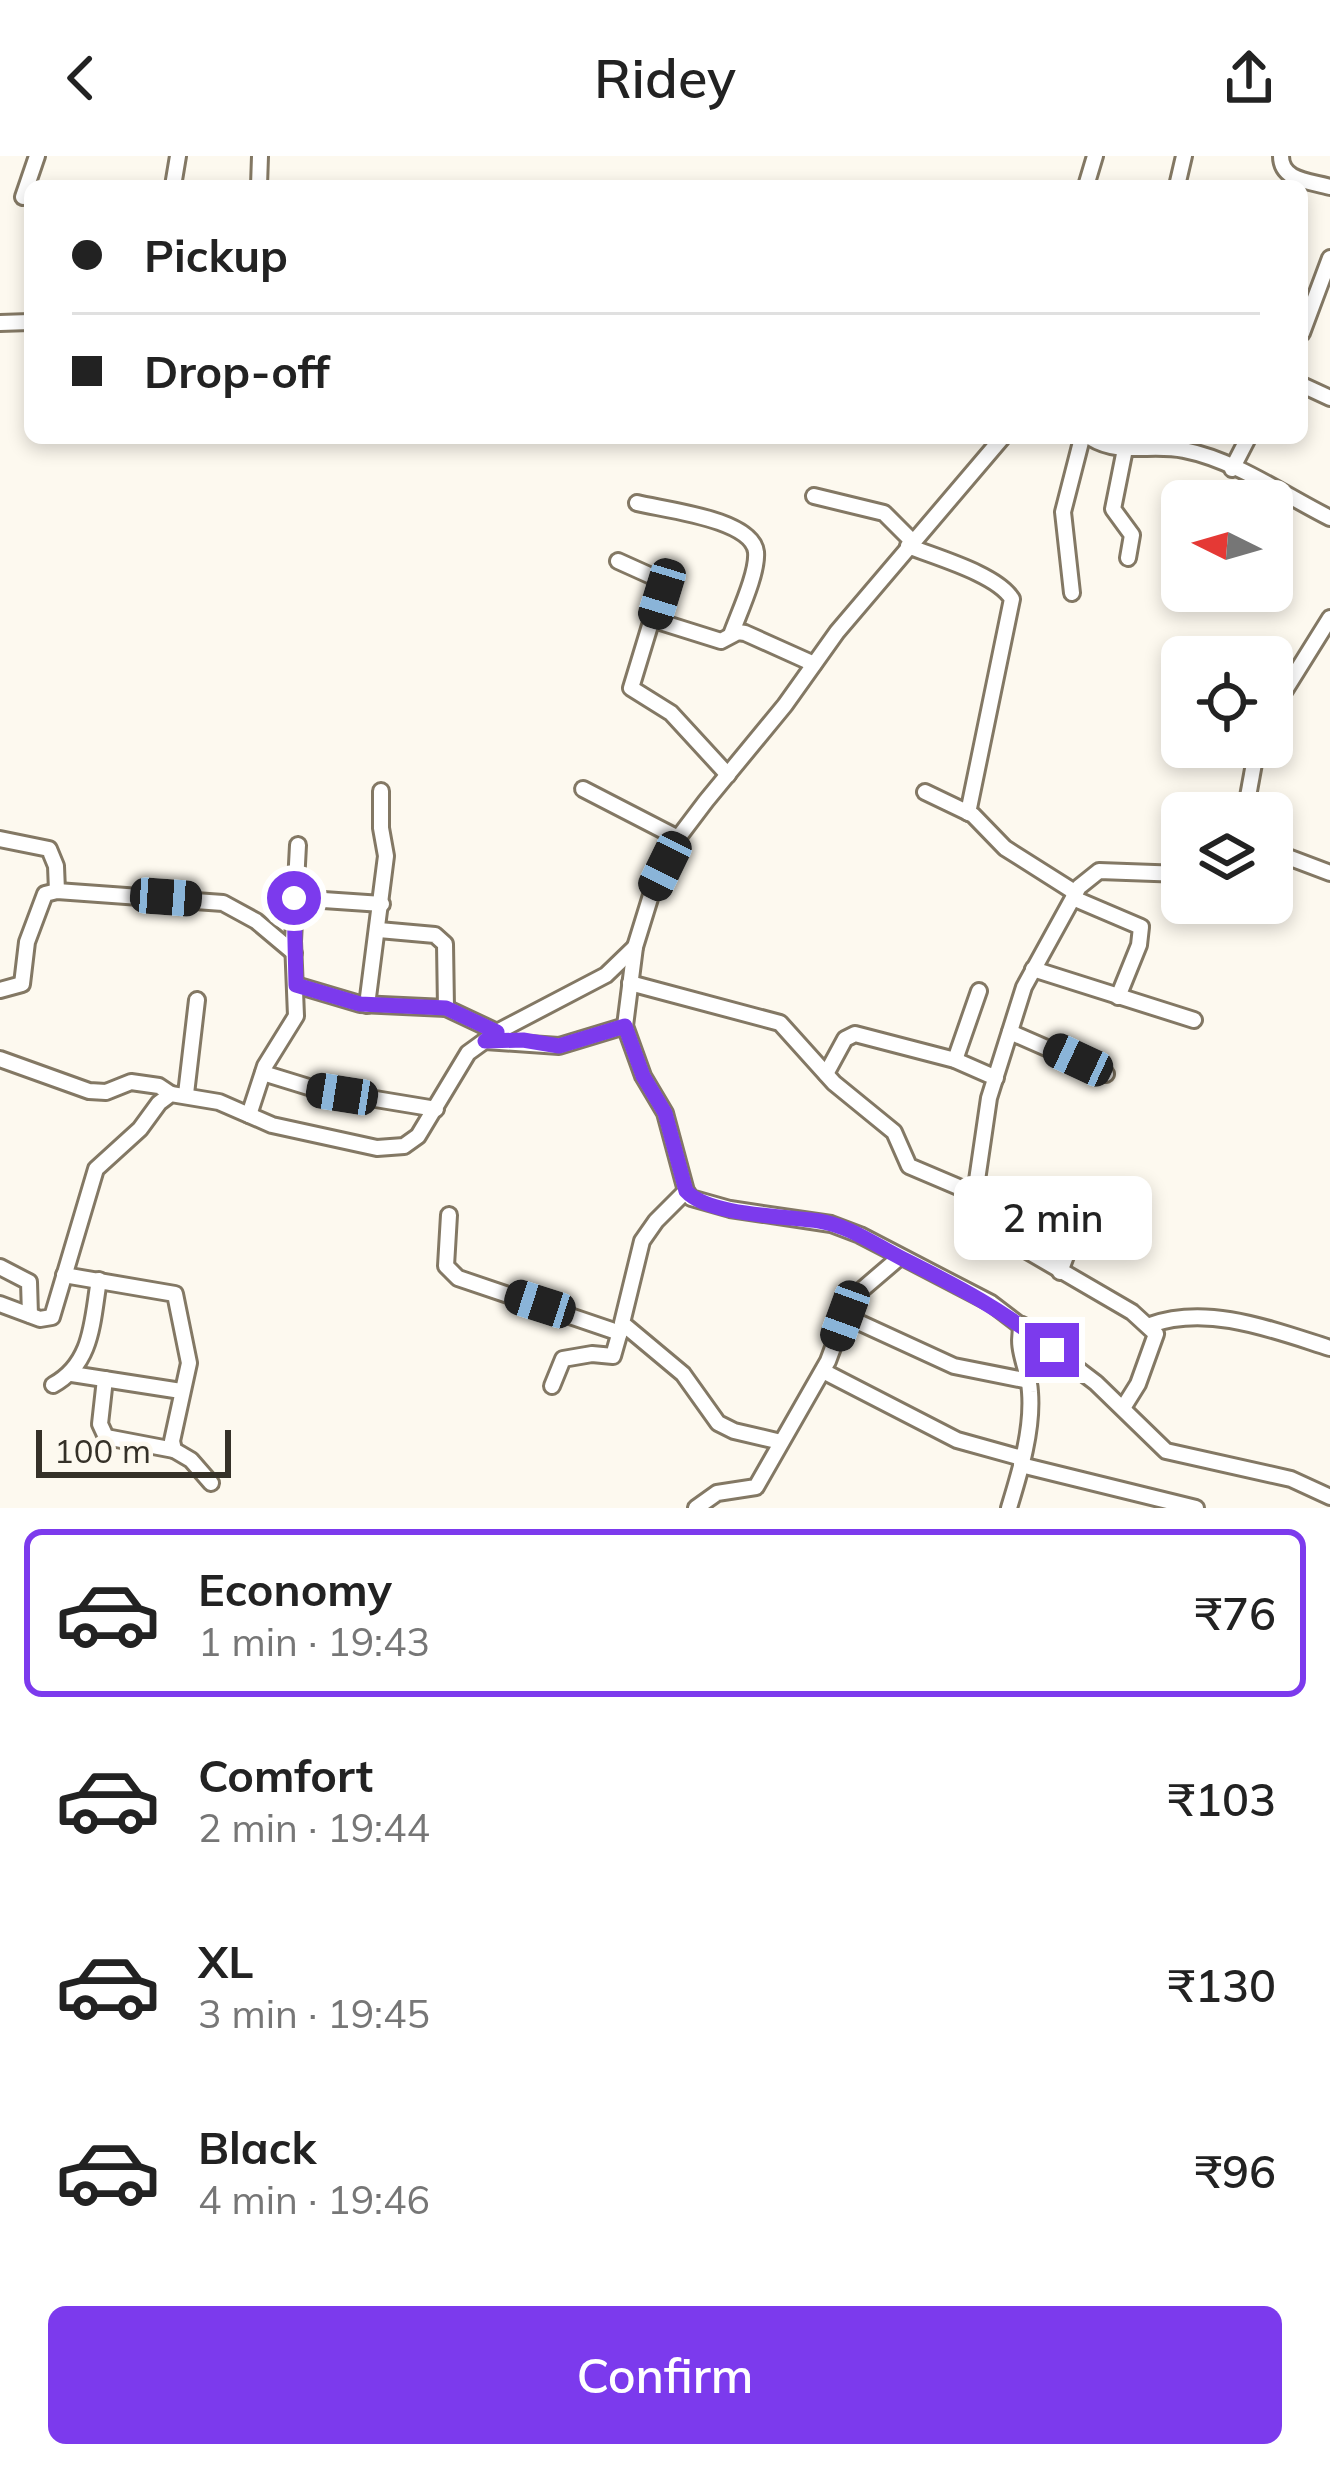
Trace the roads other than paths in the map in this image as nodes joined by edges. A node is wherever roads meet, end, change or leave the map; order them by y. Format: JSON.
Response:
{"nodes":[{"id":1,"x":1281,"y":156,"type":"edge"},
{"id":2,"x":1307,"y":180,"type":"edge"},
{"id":3,"x":24,"y":193,"type":"edge"},
{"id":4,"x":23,"y":196,"type":"dead end"},
{"id":5,"x":1330,"y":258,"type":"edge"},
{"id":6,"x":1308,"y":317,"type":"edge"},
{"id":7,"x":997,"y":444,"type":"edge"},
{"id":8,"x":1080,"y":444,"type":"edge"},
{"id":9,"x":1245,"y":444,"type":"edge"},
{"id":10,"x":1134,"y":445,"type":"edge"},
{"id":11,"x":1232,"y":469,"type":"junction"},
{"id":12,"x":814,"y":496,"type":"dead end"},
{"id":13,"x":637,"y":503,"type":"dead end"},
{"id":14,"x":1330,"y":518,"type":"edge"},
{"id":15,"x":910,"y":544,"type":"junction"},
{"id":16,"x":1128,"y":558,"type":"dead end"},
{"id":17,"x":618,"y":561,"type":"dead end"},
{"id":18,"x":1072,"y":593,"type":"dead end"},
{"id":19,"x":1330,"y":618,"type":"edge"},
{"id":20,"x":654,"y":620,"type":"junction"},
{"id":21,"x":731,"y":635,"type":"junction"},
{"id":22,"x":814,"y":664,"type":"junction"},
{"id":23,"x":1293,"y":677,"type":"edge"},
{"id":24,"x":728,"y":776,"type":"junction"},
{"id":25,"x":583,"y":789,"type":"dead end"},
{"id":26,"x":381,"y":791,"type":"dead end"},
{"id":27,"x":925,"y":793,"type":"dead end"},
{"id":28,"x":968,"y":813,"type":"junction"},
{"id":29,"x":678,"y":838,"type":"junction"},
{"id":30,"x":0,"y":839,"type":"edge"},
{"id":31,"x":298,"y":845,"type":"dead end"},
{"id":32,"x":1293,"y":859,"type":"edge"},
{"id":33,"x":1161,"y":873,"type":"edge"},
{"id":34,"x":1330,"y":873,"type":"edge"},
{"id":35,"x":57,"y":891,"type":"junction"},
{"id":36,"x":1074,"y":895,"type":"junction"},
{"id":37,"x":294,"y":898,"type":"junction"},
{"id":38,"x":382,"y":904,"type":"junction"},
{"id":39,"x":379,"y":930,"type":"junction"},
{"id":40,"x":635,"y":946,"type":"junction"},
{"id":41,"x":294,"y":953,"type":"junction"},
{"id":42,"x":1033,"y":970,"type":"junction"},
{"id":43,"x":630,"y":983,"type":"junction"},
{"id":44,"x":296,"y":985,"type":"junction"},
{"id":45,"x":0,"y":990,"type":"edge"},
{"id":46,"x":979,"y":991,"type":"dead end"},
{"id":47,"x":1118,"y":998,"type":"junction"},
{"id":48,"x":197,"y":1000,"type":"dead end"},
{"id":49,"x":368,"y":1005,"type":"junction"},
{"id":50,"x":446,"y":1008,"type":"junction"},
{"id":51,"x":1194,"y":1020,"type":"dead end"},
{"id":52,"x":625,"y":1026,"type":"junction"},
{"id":53,"x":1010,"y":1032,"type":"junction"},
{"id":54,"x":491,"y":1037,"type":"junction"},
{"id":55,"x":0,"y":1059,"type":"edge"},
{"id":56,"x":955,"y":1060,"type":"junction"},
{"id":57,"x":263,"y":1072,"type":"junction"},
{"id":58,"x":826,"y":1074,"type":"junction"},
{"id":59,"x":1106,"y":1074,"type":"dead end"},
{"id":60,"x":995,"y":1078,"type":"junction"},
{"id":61,"x":179,"y":1094,"type":"junction"},
{"id":62,"x":436,"y":1108,"type":"junction"},
{"id":63,"x":249,"y":1115,"type":"junction"},
{"id":64,"x":1092,"y":1186,"type":"dead end"},
{"id":65,"x":686,"y":1191,"type":"junction"},
{"id":66,"x":975,"y":1194,"type":"junction"},
{"id":67,"x":449,"y":1215,"type":"dead end"},
{"id":68,"x":900,"y":1257,"type":"junction"},
{"id":69,"x":0,"y":1267,"type":"edge"},
{"id":70,"x":1060,"y":1272,"type":"junction"},
{"id":71,"x":64,"y":1275,"type":"junction"},
{"id":72,"x":99,"y":1280,"type":"junction"},
{"id":73,"x":0,"y":1304,"type":"edge"},
{"id":74,"x":29,"y":1316,"type":"junction"},
{"id":75,"x":845,"y":1316,"type":"junction"},
{"id":76,"x":1150,"y":1324,"type":"junction"},
{"id":77,"x":1022,"y":1325,"type":"junction"},
{"id":78,"x":621,"y":1328,"type":"junction"},
{"id":79,"x":1330,"y":1348,"type":"edge"},
{"id":80,"x":823,"y":1371,"type":"junction"},
{"id":81,"x":72,"y":1374,"type":"junction"},
{"id":82,"x":105,"y":1379,"type":"junction"},
{"id":83,"x":1029,"y":1381,"type":"junction"},
{"id":84,"x":53,"y":1385,"type":"dead end"},
{"id":85,"x":552,"y":1386,"type":"dead end"},
{"id":86,"x":181,"y":1391,"type":"junction"},
{"id":87,"x":1123,"y":1408,"type":"junction"},
{"id":88,"x":781,"y":1442,"type":"junction"},
{"id":89,"x":174,"y":1450,"type":"junction"},
{"id":90,"x":1022,"y":1461,"type":"junction"},
{"id":91,"x":211,"y":1483,"type":"dead end"},
{"id":92,"x":1330,"y":1497,"type":"edge"},
{"id":93,"x":696,"y":1508,"type":"edge"},
{"id":94,"x":1009,"y":1508,"type":"edge"},
{"id":95,"x":1196,"y":1508,"type":"edge"}],
"edges":[{"from":1,"to":2,"type":"street"},
{"from":3,"to":4,"type":"street"},
{"from":5,"to":6,"type":"street"},
{"from":7,"to":15,"type":"street"},
{"from":8,"to":18,"type":"street"},
{"from":9,"to":11,"type":"street"},
{"from":10,"to":11,"type":"street"},
{"from":10,"to":16,"type":"street"},
{"from":11,"to":14,"type":"street"},
{"from":12,"to":15,"type":"street"},
{"from":13,"to":21,"type":"street"},
{"from":15,"to":22,"type":"street"},
{"from":15,"to":28,"type":"street"},
{"from":17,"to":20,"type":"street"},
{"from":19,"to":23,"type":"street"},
{"from":20,"to":21,"type":"street"},
{"from":20,"to":24,"type":"street"},
{"from":21,"to":22,"type":"street"},
{"from":22,"to":24,"type":"street"},
{"from":24,"to":29,"type":"street"},
{"from":25,"to":29,"type":"street"},
{"from":26,"to":38,"type":"street"},
{"from":27,"to":28,"type":"street"},
{"from":28,"to":36,"type":"street"},
{"from":29,"to":40,"type":"street"},
{"from":30,"to":35,"type":"street"},
{"from":31,"to":37,"type":"street"},
{"from":32,"to":34,"type":"street"},
{"from":33,"to":36,"type":"street"},
{"from":35,"to":41,"type":"street"},
{"from":35,"to":45,"type":"street"},
{"from":36,"to":42,"type":"street"},
{"from":36,"to":47,"type":"street"},
{"from":37,"to":38,"type":"street"},
{"from":37,"to":41,"type":"street"},
{"from":38,"to":39,"type":"street"},
{"from":39,"to":49,"type":"street"},
{"from":39,"to":50,"type":"street"},
{"from":40,"to":43,"type":"street"},
{"from":40,"to":54,"type":"street"},
{"from":41,"to":44,"type":"street"},
{"from":42,"to":47,"type":"street"},
{"from":42,"to":53,"type":"street"},
{"from":43,"to":52,"type":"street"},
{"from":43,"to":58,"type":"street"},
{"from":44,"to":49,"type":"street"},
{"from":44,"to":57,"type":"street"},
{"from":46,"to":56,"type":"street"},
{"from":47,"to":51,"type":"street"},
{"from":48,"to":61,"type":"street"},
{"from":49,"to":50,"type":"street"},
{"from":50,"to":54,"type":"street"},
{"from":52,"to":54,"type":"street"},
{"from":52,"to":65,"type":"street"},
{"from":53,"to":59,"type":"street"},
{"from":53,"to":60,"type":"street"},
{"from":54,"to":62,"type":"street"},
{"from":55,"to":61,"type":"street"},
{"from":56,"to":58,"type":"street"},
{"from":56,"to":60,"type":"street"},
{"from":57,"to":62,"type":"street"},
{"from":57,"to":63,"type":"street"},
{"from":58,"to":66,"type":"street"},
{"from":60,"to":66,"type":"street"},
{"from":61,"to":63,"type":"street"},
{"from":61,"to":71,"type":"street"},
{"from":62,"to":63,"type":"street"},
{"from":64,"to":70,"type":"street"},
{"from":65,"to":68,"type":"street"},
{"from":65,"to":78,"type":"street"},
{"from":66,"to":70,"type":"street"},
{"from":67,"to":78,"type":"street"},
{"from":68,"to":75,"type":"street"},
{"from":68,"to":77,"type":"street"},
{"from":69,"to":74,"type":"street"},
{"from":70,"to":76,"type":"street"},
{"from":71,"to":72,"type":"street"},
{"from":71,"to":74,"type":"street"},
{"from":72,"to":81,"type":"street"},
{"from":72,"to":86,"type":"street"},
{"from":73,"to":74,"type":"street"},
{"from":75,"to":80,"type":"street"},
{"from":75,"to":83,"type":"street"},
{"from":76,"to":79,"type":"street"},
{"from":76,"to":87,"type":"street"},
{"from":77,"to":83,"type":"street"},
{"from":77,"to":87,"type":"street"},
{"from":78,"to":85,"type":"street"},
{"from":78,"to":88,"type":"street"},
{"from":80,"to":88,"type":"street"},
{"from":80,"to":90,"type":"street"},
{"from":81,"to":82,"type":"street"},
{"from":81,"to":84,"type":"street"},
{"from":82,"to":86,"type":"street"},
{"from":82,"to":89,"type":"street"},
{"from":83,"to":90,"type":"street"},
{"from":86,"to":89,"type":"street"},
{"from":87,"to":92,"type":"street"},
{"from":88,"to":93,"type":"street"},
{"from":89,"to":91,"type":"street"},
{"from":90,"to":94,"type":"street"},
{"from":90,"to":95,"type":"street"}]}
